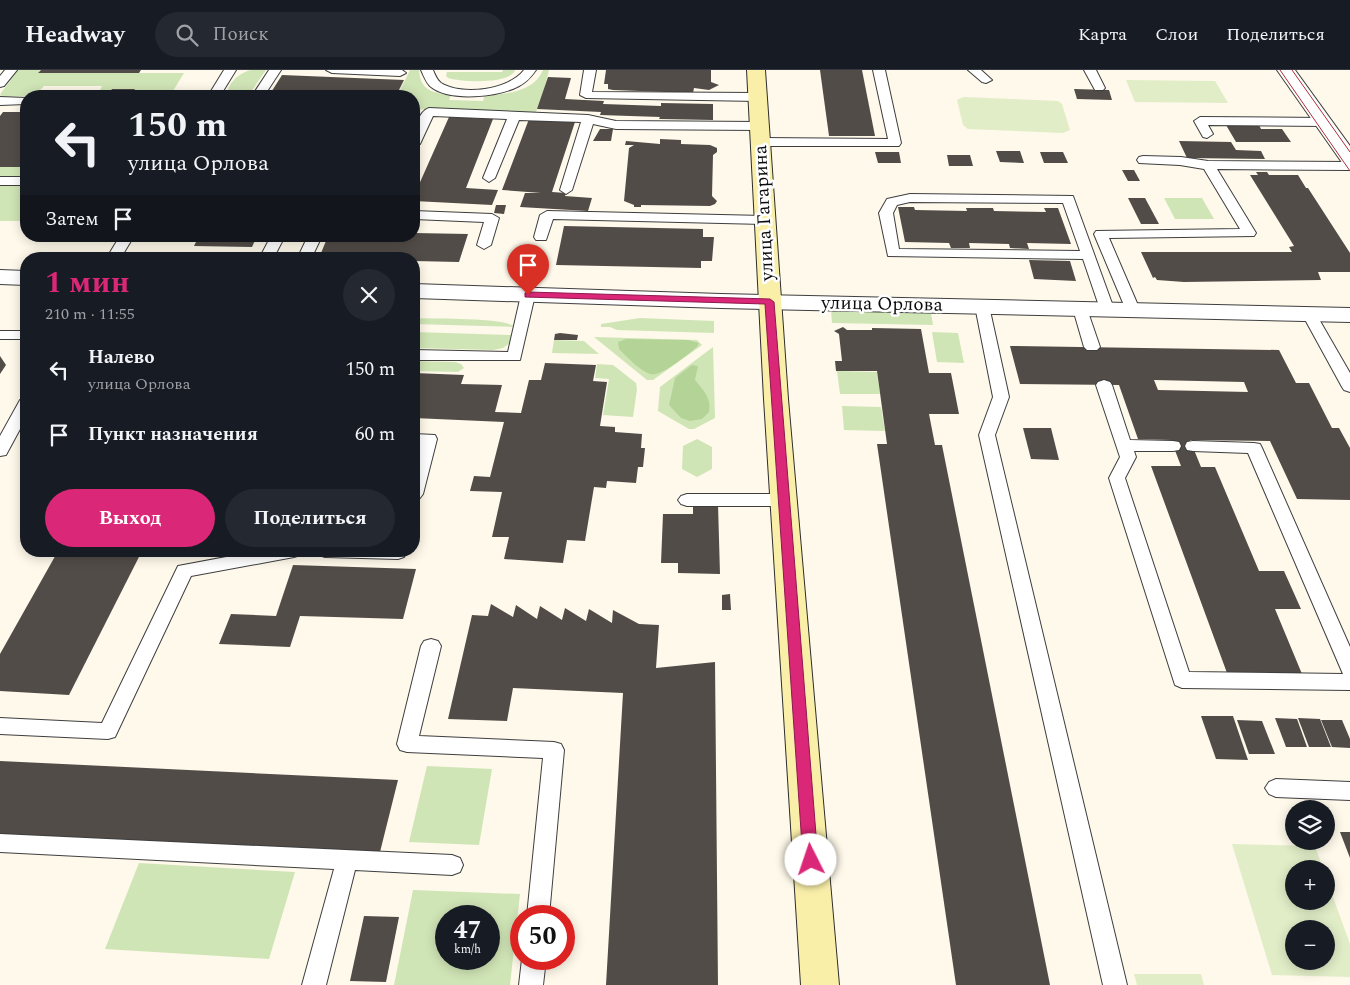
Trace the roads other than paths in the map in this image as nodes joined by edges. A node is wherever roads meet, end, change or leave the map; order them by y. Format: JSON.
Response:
{"nodes":[{"id":1,"x":11,"y":70,"type":"edge"},
{"id":2,"x":230,"y":70,"type":"edge"},
{"id":3,"x":275,"y":70,"type":"edge"},
{"id":4,"x":332,"y":70,"type":"edge"},
{"id":5,"x":427,"y":70,"type":"edge"},
{"id":6,"x":530,"y":70,"type":"edge"},
{"id":7,"x":590,"y":70,"type":"edge"},
{"id":8,"x":756,"y":70,"type":"edge"},
{"id":9,"x":879,"y":70,"type":"edge"},
{"id":10,"x":974,"y":70,"type":"edge"},
{"id":11,"x":1090,"y":70,"type":"edge"},
{"id":12,"x":1286,"y":70,"type":"edge"},
{"id":13,"x":400,"y":73,"type":"dead end"},
{"id":14,"x":986,"y":80,"type":"dead end"},
{"id":15,"x":0,"y":84,"type":"edge"},
{"id":16,"x":1099,"y":88,"type":"dead end"},
{"id":17,"x":218,"y":90,"type":"edge"},
{"id":18,"x":262,"y":90,"type":"edge"},
{"id":19,"x":758,"y":97,"type":"junction"},
{"id":20,"x":0,"y":101,"type":"edge"},
{"id":21,"x":20,"y":101,"type":"edge"},
{"id":22,"x":514,"y":116,"type":"junction"},
{"id":23,"x":588,"y":119,"type":"junction"},
{"id":24,"x":1323,"y":122,"type":"junction"},
{"id":25,"x":420,"y":131,"type":"edge"},
{"id":26,"x":760,"y":134,"type":"junction"},
{"id":27,"x":1207,"y":134,"type":"dead end"},
{"id":28,"x":1143,"y":160,"type":"dead end"},
{"id":29,"x":1350,"y":160,"type":"edge"},
{"id":30,"x":1208,"y":165,"type":"junction"},
{"id":31,"x":1350,"y":166,"type":"edge"},
{"id":32,"x":489,"y":178,"type":"dead end"},
{"id":33,"x":0,"y":180,"type":"edge"},
{"id":34,"x":20,"y":180,"type":"edge"},
{"id":35,"x":566,"y":190,"type":"dead end"},
{"id":36,"x":420,"y":215,"type":"edge"},
{"id":37,"x":765,"y":220,"type":"junction"},
{"id":38,"x":541,"y":238,"type":"dead end"},
{"id":39,"x":484,"y":245,"type":"dead end"},
{"id":40,"x":1088,"y":255,"type":"junction"},
{"id":41,"x":0,"y":277,"type":"edge"},
{"id":42,"x":20,"y":278,"type":"edge"},
{"id":43,"x":420,"y":291,"type":"edge"},
{"id":44,"x":528,"y":295,"type":"junction"},
{"id":45,"x":770,"y":302,"type":"junction"},
{"id":46,"x":982,"y":306,"type":"junction"},
{"id":47,"x":1080,"y":309,"type":"junction"},
{"id":48,"x":1107,"y":309,"type":"junction"},
{"id":49,"x":1133,"y":310,"type":"junction"},
{"id":50,"x":1309,"y":314,"type":"junction"},
{"id":51,"x":1350,"y":315,"type":"edge"},
{"id":52,"x":0,"y":335,"type":"edge"},
{"id":53,"x":20,"y":336,"type":"edge"},
{"id":54,"x":1092,"y":347,"type":"dead end"},
{"id":55,"x":420,"y":354,"type":"edge"},
{"id":56,"x":1104,"y":385,"type":"dead end"},
{"id":57,"x":1350,"y":387,"type":"edge"},
{"id":58,"x":20,"y":415,"type":"edge"},
{"id":59,"x":420,"y":438,"type":"edge"},
{"id":60,"x":1124,"y":445,"type":"junction"},
{"id":61,"x":1173,"y":446,"type":"dead end"},
{"id":62,"x":1193,"y":446,"type":"dead end"},
{"id":63,"x":0,"y":451,"type":"edge"},
{"id":64,"x":420,"y":470,"type":"edge"},
{"id":65,"x":687,"y":500,"type":"dead end"},
{"id":66,"x":783,"y":500,"type":"junction"},
{"id":67,"x":261,"y":557,"type":"edge"},
{"id":68,"x":431,"y":646,"type":"dead end"},
{"id":69,"x":1350,"y":669,"type":"edge"},
{"id":70,"x":1350,"y":682,"type":"edge"},
{"id":71,"x":0,"y":726,"type":"edge"},
{"id":72,"x":1276,"y":788,"type":"dead end"},
{"id":73,"x":1350,"y":791,"type":"edge"},
{"id":74,"x":0,"y":843,"type":"edge"},
{"id":75,"x":347,"y":860,"type":"junction"},
{"id":76,"x":452,"y":865,"type":"dead end"},
{"id":77,"x":539,"y":905,"type":"edge"},
{"id":78,"x":533,"y":970,"type":"edge"},
{"id":79,"x":314,"y":985,"type":"edge"},
{"id":80,"x":531,"y":985,"type":"edge"},
{"id":81,"x":820,"y":985,"type":"edge"},
{"id":82,"x":1115,"y":985,"type":"edge"}],
"edges":[{"from":1,"to":15,"type":"lane"},
{"from":2,"to":17,"type":"lane"},
{"from":3,"to":18,"type":"lane"},
{"from":4,"to":13,"type":"lane"},
{"from":5,"to":6,"type":"lane"},
{"from":7,"to":19,"type":"lane"},
{"from":8,"to":19,"type":"main road","name":"улица Гагарина"},
{"from":9,"to":26,"type":"lane"},
{"from":10,"to":14,"type":"lane"},
{"from":11,"to":16,"type":"lane"},
{"from":12,"to":24,"type":"street"},
{"from":19,"to":26,"type":"main road","name":"улица Гагарина"},
{"from":20,"to":21,"type":"lane"},
{"from":22,"to":23,"type":"lane"},
{"from":22,"to":25,"type":"lane"},
{"from":22,"to":32,"type":"lane"},
{"from":23,"to":26,"type":"lane"},
{"from":23,"to":35,"type":"lane"},
{"from":24,"to":27,"type":"lane"},
{"from":24,"to":29,"type":"street"},
{"from":26,"to":37,"type":"main road","name":"улица Гагарина"},
{"from":28,"to":30,"type":"lane"},
{"from":30,"to":31,"type":"lane"},
{"from":30,"to":49,"type":"lane"},
{"from":33,"to":34,"type":"lane"},
{"from":36,"to":39,"type":"lane"},
{"from":37,"to":38,"type":"lane"},
{"from":37,"to":45,"type":"main road","name":"улица Гагарина"},
{"from":40,"to":40,"type":"lane"},
{"from":40,"to":48,"type":"lane"},
{"from":41,"to":42,"type":"street"},
{"from":43,"to":44,"type":"street","name":"улица Орлова"},
{"from":44,"to":45,"type":"street","name":"улица Орлова"},
{"from":44,"to":55,"type":"lane"},
{"from":45,"to":46,"type":"street","name":"улица Орлова"},
{"from":45,"to":66,"type":"main road","name":"улица Гагарина"},
{"from":46,"to":47,"type":"street","name":"улица Орлова"},
{"from":46,"to":82,"type":"lane"},
{"from":47,"to":48,"type":"street","name":"улица Орлова"},
{"from":47,"to":54,"type":"lane"},
{"from":48,"to":49,"type":"street","name":"улица Орлова"},
{"from":49,"to":50,"type":"street","name":"улица Орлова"},
{"from":50,"to":51,"type":"street","name":"улица Орлова"},
{"from":50,"to":57,"type":"lane"},
{"from":52,"to":53,"type":"lane"},
{"from":56,"to":60,"type":"lane"},
{"from":58,"to":63,"type":"lane"},
{"from":59,"to":64,"type":"lane"},
{"from":60,"to":61,"type":"lane"},
{"from":60,"to":70,"type":"lane"},
{"from":62,"to":69,"type":"lane"},
{"from":65,"to":66,"type":"lane"},
{"from":66,"to":81,"type":"main road","name":"улица Гагарина"},
{"from":67,"to":71,"type":"lane"},
{"from":68,"to":77,"type":"lane"},
{"from":72,"to":73,"type":"lane"},
{"from":74,"to":75,"type":"lane"},
{"from":75,"to":76,"type":"lane"},
{"from":75,"to":79,"type":"lane"},
{"from":78,"to":80,"type":"lane"}]}
